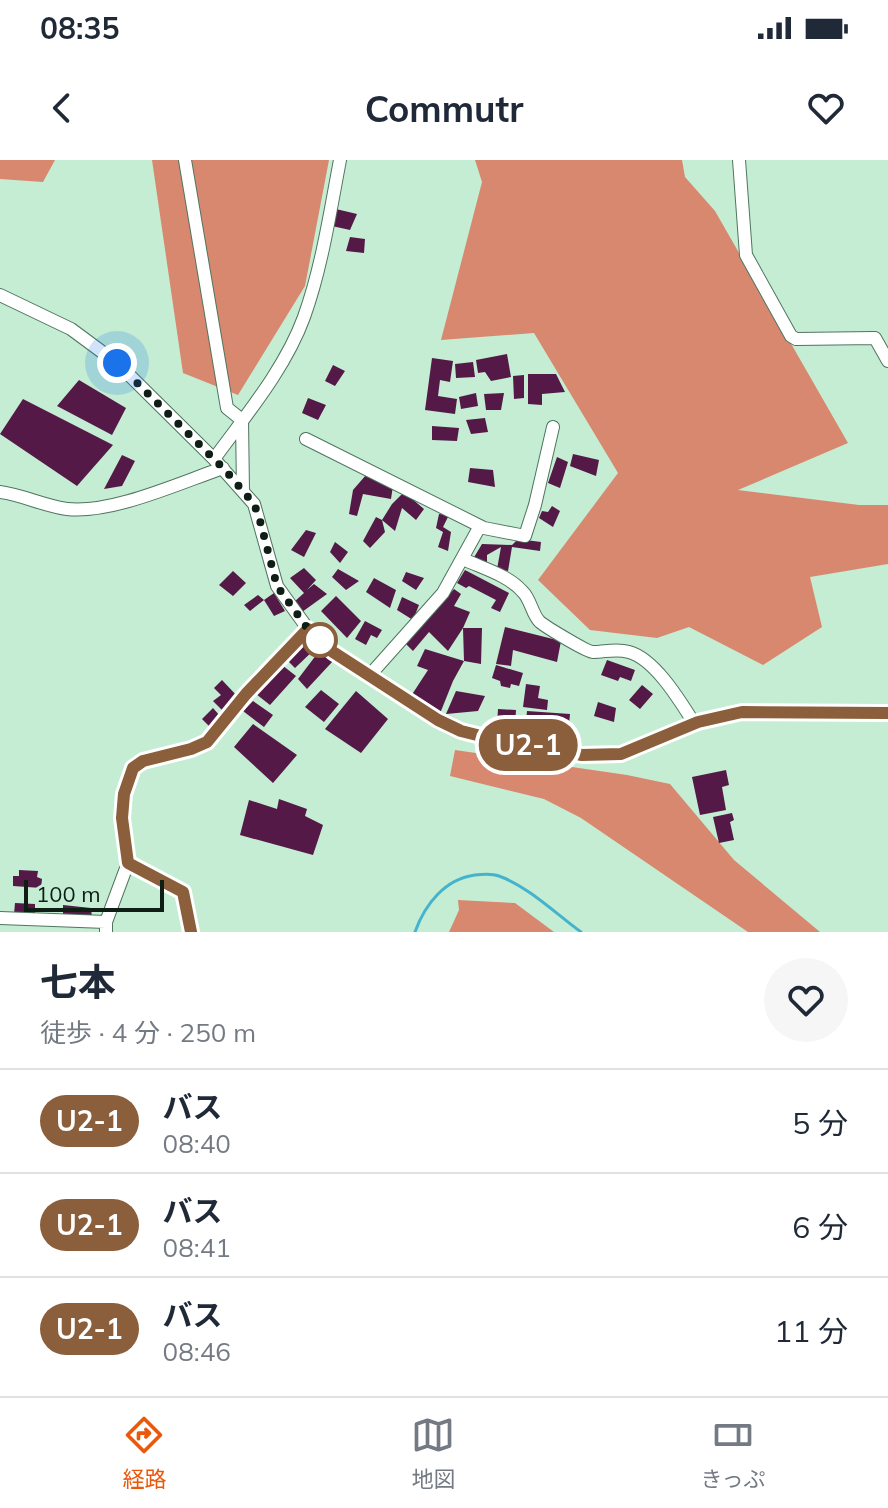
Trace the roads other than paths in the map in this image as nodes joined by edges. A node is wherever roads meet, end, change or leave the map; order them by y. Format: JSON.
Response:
{"nodes":[{"id":1,"x":185,"y":160,"type":"edge"},
{"id":2,"x":340,"y":160,"type":"edge"},
{"id":3,"x":739,"y":160,"type":"edge"},
{"id":4,"x":0,"y":295,"type":"edge"},
{"id":5,"x":888,"y":361,"type":"edge"},
{"id":6,"x":242,"y":420,"type":"junction"},
{"id":7,"x":553,"y":427,"type":"dead end"},
{"id":8,"x":306,"y":439,"type":"dead end"},
{"id":9,"x":219,"y":463,"type":"junction"},
{"id":10,"x":243,"y":491,"type":"junction"},
{"id":11,"x":0,"y":492,"type":"edge"},
{"id":12,"x":480,"y":526,"type":"junction"},
{"id":13,"x":463,"y":559,"type":"junction"},
{"id":14,"x":308,"y":629,"type":"junction"},
{"id":15,"x":369,"y":676,"type":"junction"},
{"id":16,"x":888,"y":713,"type":"edge"},
{"id":17,"x":694,"y":723,"type":"junction"},
{"id":18,"x":128,"y":863,"type":"junction"},
{"id":19,"x":0,"y":918,"type":"edge"},
{"id":20,"x":106,"y":927,"type":"edge"},
{"id":21,"x":191,"y":932,"type":"edge"}],
"edges":[{"from":1,"to":6,"type":"street"},
{"from":2,"to":6,"type":"street"},
{"from":3,"to":5,"type":"street"},
{"from":4,"to":9,"type":"street"},
{"from":6,"to":9,"type":"street"},
{"from":6,"to":10,"type":"street"},
{"from":7,"to":12,"type":"street"},
{"from":8,"to":12,"type":"street"},
{"from":9,"to":10,"type":"street"},
{"from":9,"to":11,"type":"street"},
{"from":10,"to":14,"type":"street"},
{"from":12,"to":13,"type":"street"},
{"from":13,"to":15,"type":"street"},
{"from":13,"to":17,"type":"street"},
{"from":14,"to":15,"type":"street"},
{"from":14,"to":18,"type":"street"},
{"from":15,"to":17,"type":"street"},
{"from":16,"to":17,"type":"street"},
{"from":18,"to":20,"type":"street"},
{"from":18,"to":21,"type":"street"},
{"from":19,"to":20,"type":"street"}]}
